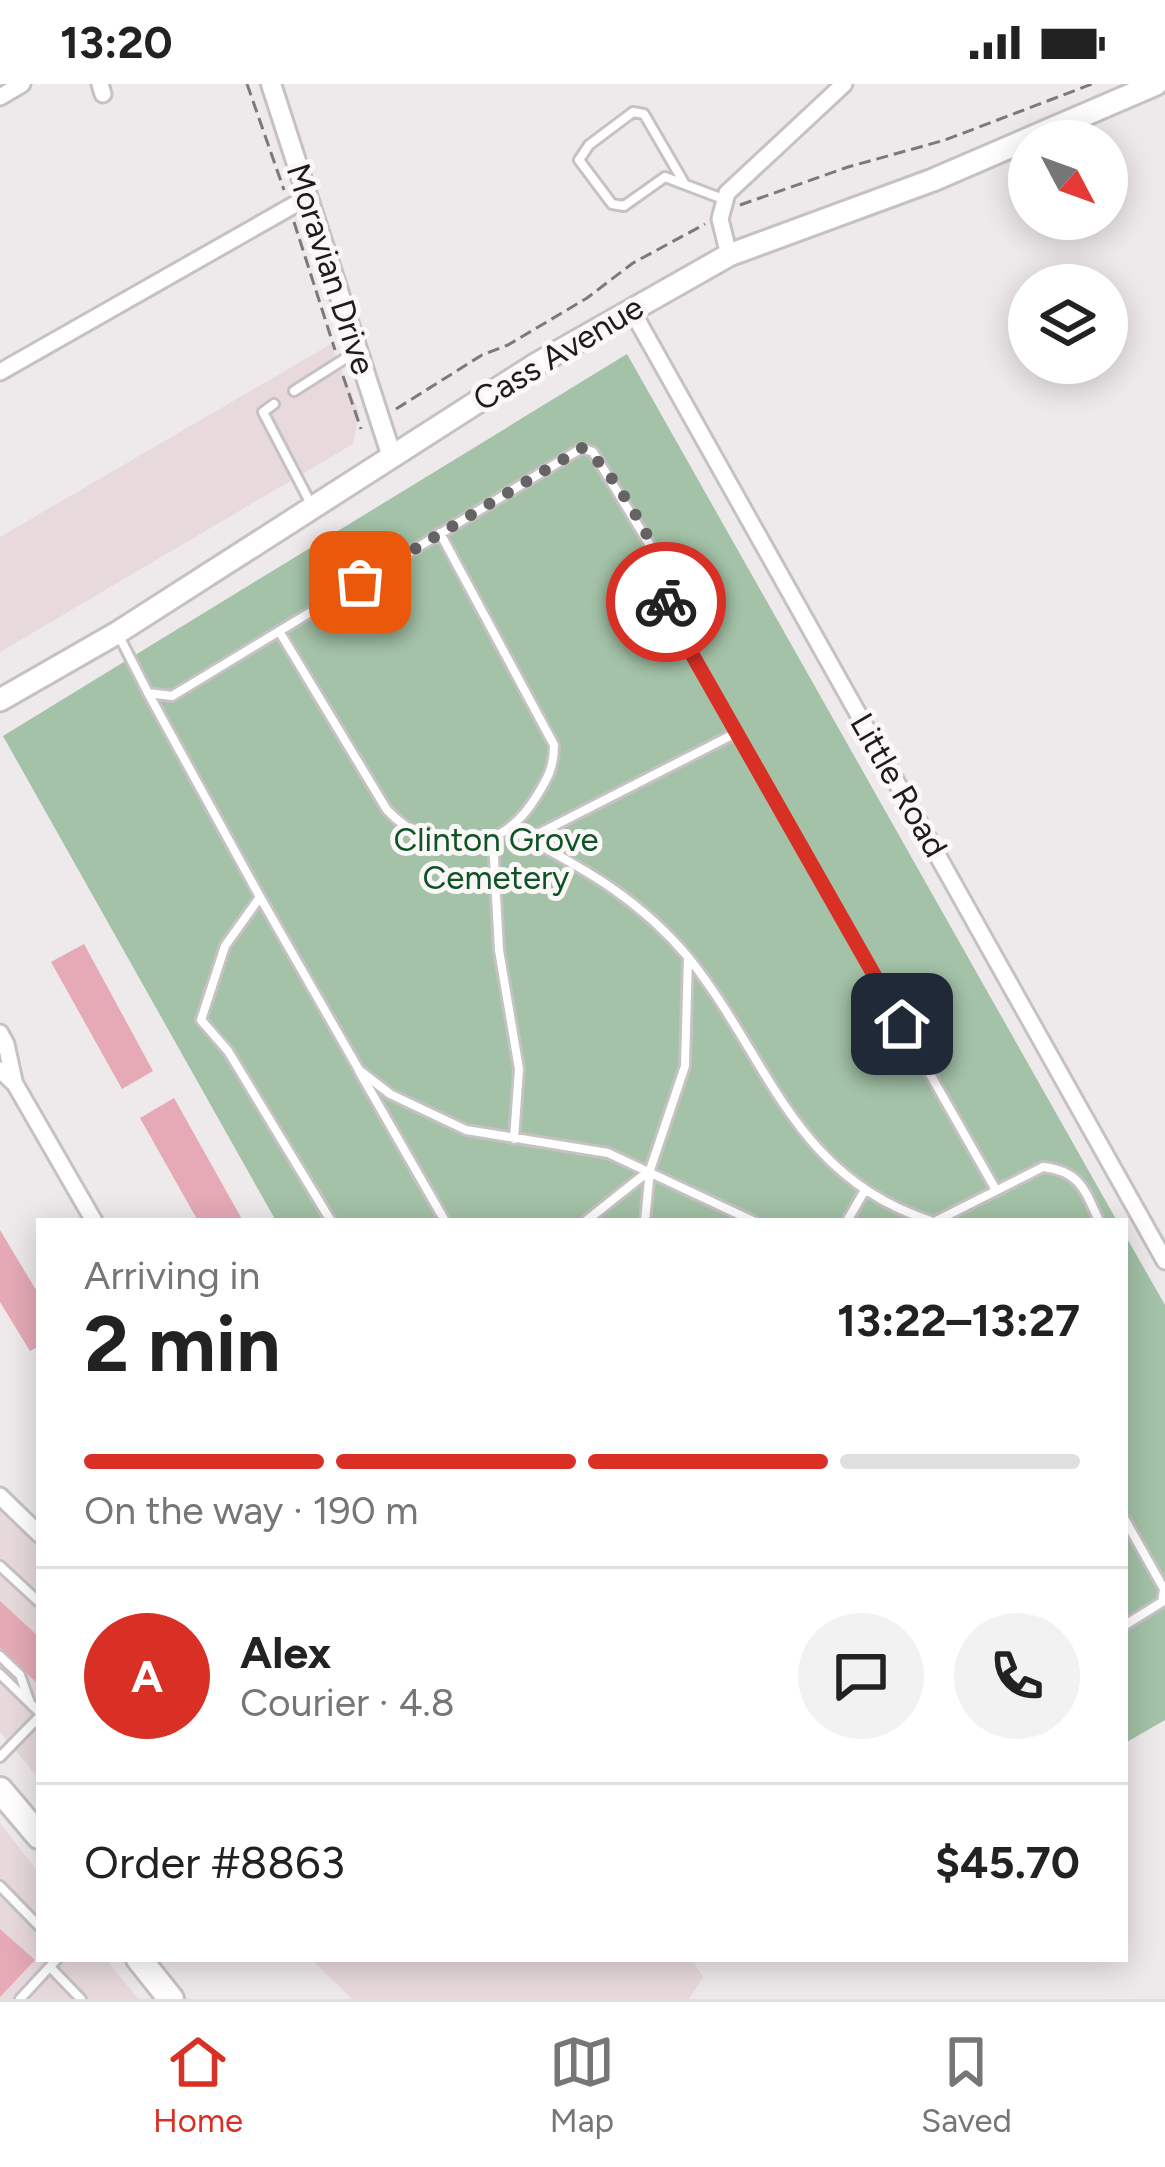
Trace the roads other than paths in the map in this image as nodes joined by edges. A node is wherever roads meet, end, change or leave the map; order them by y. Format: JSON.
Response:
{"nodes":[{"id":1,"x":22,"y":84,"type":"edge"},
{"id":2,"x":271,"y":84,"type":"edge"},
{"id":3,"x":844,"y":84,"type":"edge"},
{"id":4,"x":1156,"y":84,"type":"edge"},
{"id":5,"x":0,"y":97,"type":"edge"},
{"id":6,"x":683,"y":182,"type":"junction"},
{"id":7,"x":308,"y":197,"type":"junction"},
{"id":8,"x":723,"y":200,"type":"junction"},
{"id":9,"x":729,"y":255,"type":"junction"},
{"id":10,"x":631,"y":309,"type":"junction"},
{"id":11,"x":358,"y":350,"type":"junction"},
{"id":12,"x":0,"y":372,"type":"edge"},
{"id":13,"x":294,"y":391,"type":"dead end"},
{"id":14,"x":274,"y":404,"type":"dead end"},
{"id":15,"x":392,"y":454,"type":"junction"},
{"id":16,"x":312,"y":506,"type":"junction"},
{"id":17,"x":440,"y":533,"type":"junction"},
{"id":18,"x":279,"y":631,"type":"junction"},
{"id":19,"x":117,"y":632,"type":"junction"},
{"id":20,"x":148,"y":693,"type":"junction"},
{"id":21,"x":0,"y":700,"type":"edge"},
{"id":22,"x":736,"y":733,"type":"junction"},
{"id":23,"x":510,"y":829,"type":"junction"},
{"id":24,"x":529,"y":839,"type":"junction"},
{"id":25,"x":493,"y":840,"type":"junction"},
{"id":26,"x":260,"y":897,"type":"junction"},
{"id":27,"x":688,"y":957,"type":"junction"},
{"id":28,"x":0,"y":1033,"type":"edge"},
{"id":29,"x":0,"y":1070,"type":"edge"},
{"id":30,"x":358,"y":1070,"type":"junction"},
{"id":31,"x":15,"y":1084,"type":"junction"},
{"id":32,"x":514,"y":1139,"type":"junction"},
{"id":33,"x":650,"y":1170,"type":"junction"},
{"id":34,"x":865,"y":1190,"type":"junction"},
{"id":35,"x":996,"y":1190,"type":"junction"},
{"id":36,"x":92,"y":1218,"type":"edge"},
{"id":37,"x":330,"y":1218,"type":"edge"},
{"id":38,"x":443,"y":1218,"type":"edge"},
{"id":39,"x":590,"y":1218,"type":"edge"},
{"id":40,"x":646,"y":1218,"type":"edge"},
{"id":41,"x":747,"y":1218,"type":"edge"},
{"id":42,"x":849,"y":1218,"type":"edge"},
{"id":43,"x":924,"y":1218,"type":"edge"},
{"id":44,"x":940,"y":1218,"type":"edge"},
{"id":45,"x":1098,"y":1218,"type":"edge"},
{"id":46,"x":1165,"y":1262,"type":"edge"},
{"id":47,"x":0,"y":1496,"type":"edge"},
{"id":48,"x":1128,"y":1525,"type":"edge"},
{"id":49,"x":36,"y":1531,"type":"edge"},
{"id":50,"x":0,"y":1566,"type":"edge"},
{"id":51,"x":36,"y":1599,"type":"edge"},
{"id":52,"x":1128,"y":1622,"type":"edge"},
{"id":53,"x":0,"y":1656,"type":"edge"},
{"id":54,"x":0,"y":1674,"type":"edge"},
{"id":55,"x":30,"y":1703,"type":"junction"},
{"id":56,"x":36,"y":1710,"type":"edge"},
{"id":57,"x":36,"y":1717,"type":"edge"},
{"id":58,"x":0,"y":1757,"type":"edge"},
{"id":59,"x":2,"y":1796,"type":"edge"},
{"id":60,"x":36,"y":1825,"type":"edge"},
{"id":61,"x":0,"y":1886,"type":"edge"},
{"id":62,"x":36,"y":1923,"type":"edge"},
{"id":63,"x":142,"y":1962,"type":"edge"},
{"id":64,"x":53,"y":1963,"type":"edge"},
{"id":65,"x":20,"y":1999,"type":"edge"},
{"id":66,"x":81,"y":1999,"type":"edge"},
{"id":67,"x":171,"y":1999,"type":"edge"}],
"edges":[{"from":1,"to":5,"type":"street"},
{"from":2,"to":7,"type":"street","name":"Moravian Drive"},
{"from":3,"to":8,"type":"street"},
{"from":4,"to":9,"type":"main road","name":"Cass Avenue"},
{"from":6,"to":6,"type":"lane"},
{"from":6,"to":8,"type":"lane"},
{"from":7,"to":11,"type":"street","name":"Moravian Drive"},
{"from":7,"to":12,"type":"street"},
{"from":8,"to":9,"type":"street"},
{"from":9,"to":10,"type":"main road","name":"Cass Avenue"},
{"from":10,"to":15,"type":"main road","name":"Cass Avenue"},
{"from":10,"to":46,"type":"street","name":"Little Road"},
{"from":11,"to":13,"type":"lane"},
{"from":11,"to":15,"type":"street","name":"Moravian Drive"},
{"from":14,"to":16,"type":"lane"},
{"from":15,"to":16,"type":"main road","name":"Cass Avenue"},
{"from":16,"to":19,"type":"main road","name":"Cass Avenue"},
{"from":17,"to":18,"type":"lane"},
{"from":17,"to":22,"type":"lane"},
{"from":17,"to":23,"type":"lane"},
{"from":18,"to":20,"type":"lane"},
{"from":18,"to":25,"type":"lane"},
{"from":19,"to":20,"type":"lane"},
{"from":19,"to":21,"type":"main road","name":"Cass Avenue"},
{"from":20,"to":26,"type":"lane"},
{"from":22,"to":24,"type":"lane"},
{"from":22,"to":35,"type":"lane"},
{"from":23,"to":24,"type":"lane"},
{"from":23,"to":25,"type":"lane"},
{"from":24,"to":27,"type":"lane"},
{"from":25,"to":32,"type":"lane"},
{"from":26,"to":30,"type":"lane"},
{"from":26,"to":37,"type":"lane"},
{"from":27,"to":33,"type":"lane"},
{"from":27,"to":34,"type":"lane"},
{"from":28,"to":31,"type":"street"},
{"from":29,"to":31,"type":"street"},
{"from":30,"to":32,"type":"lane"},
{"from":30,"to":38,"type":"lane"},
{"from":31,"to":36,"type":"street"},
{"from":32,"to":33,"type":"lane"},
{"from":33,"to":39,"type":"lane"},
{"from":33,"to":40,"type":"lane"},
{"from":33,"to":41,"type":"lane"},
{"from":34,"to":42,"type":"lane"},
{"from":34,"to":43,"type":"lane"},
{"from":35,"to":44,"type":"lane"},
{"from":35,"to":45,"type":"lane"},
{"from":47,"to":49,"type":"street"},
{"from":48,"to":52,"type":"lane"},
{"from":50,"to":51,"type":"lane"},
{"from":53,"to":55,"type":"lane"},
{"from":54,"to":55,"type":"lane"},
{"from":55,"to":56,"type":"lane"},
{"from":57,"to":58,"type":"lane"},
{"from":59,"to":60,"type":"main road"},
{"from":61,"to":62,"type":"lane"},
{"from":63,"to":67,"type":"main road"},
{"from":64,"to":65,"type":"lane"},
{"from":64,"to":66,"type":"lane"}]}
